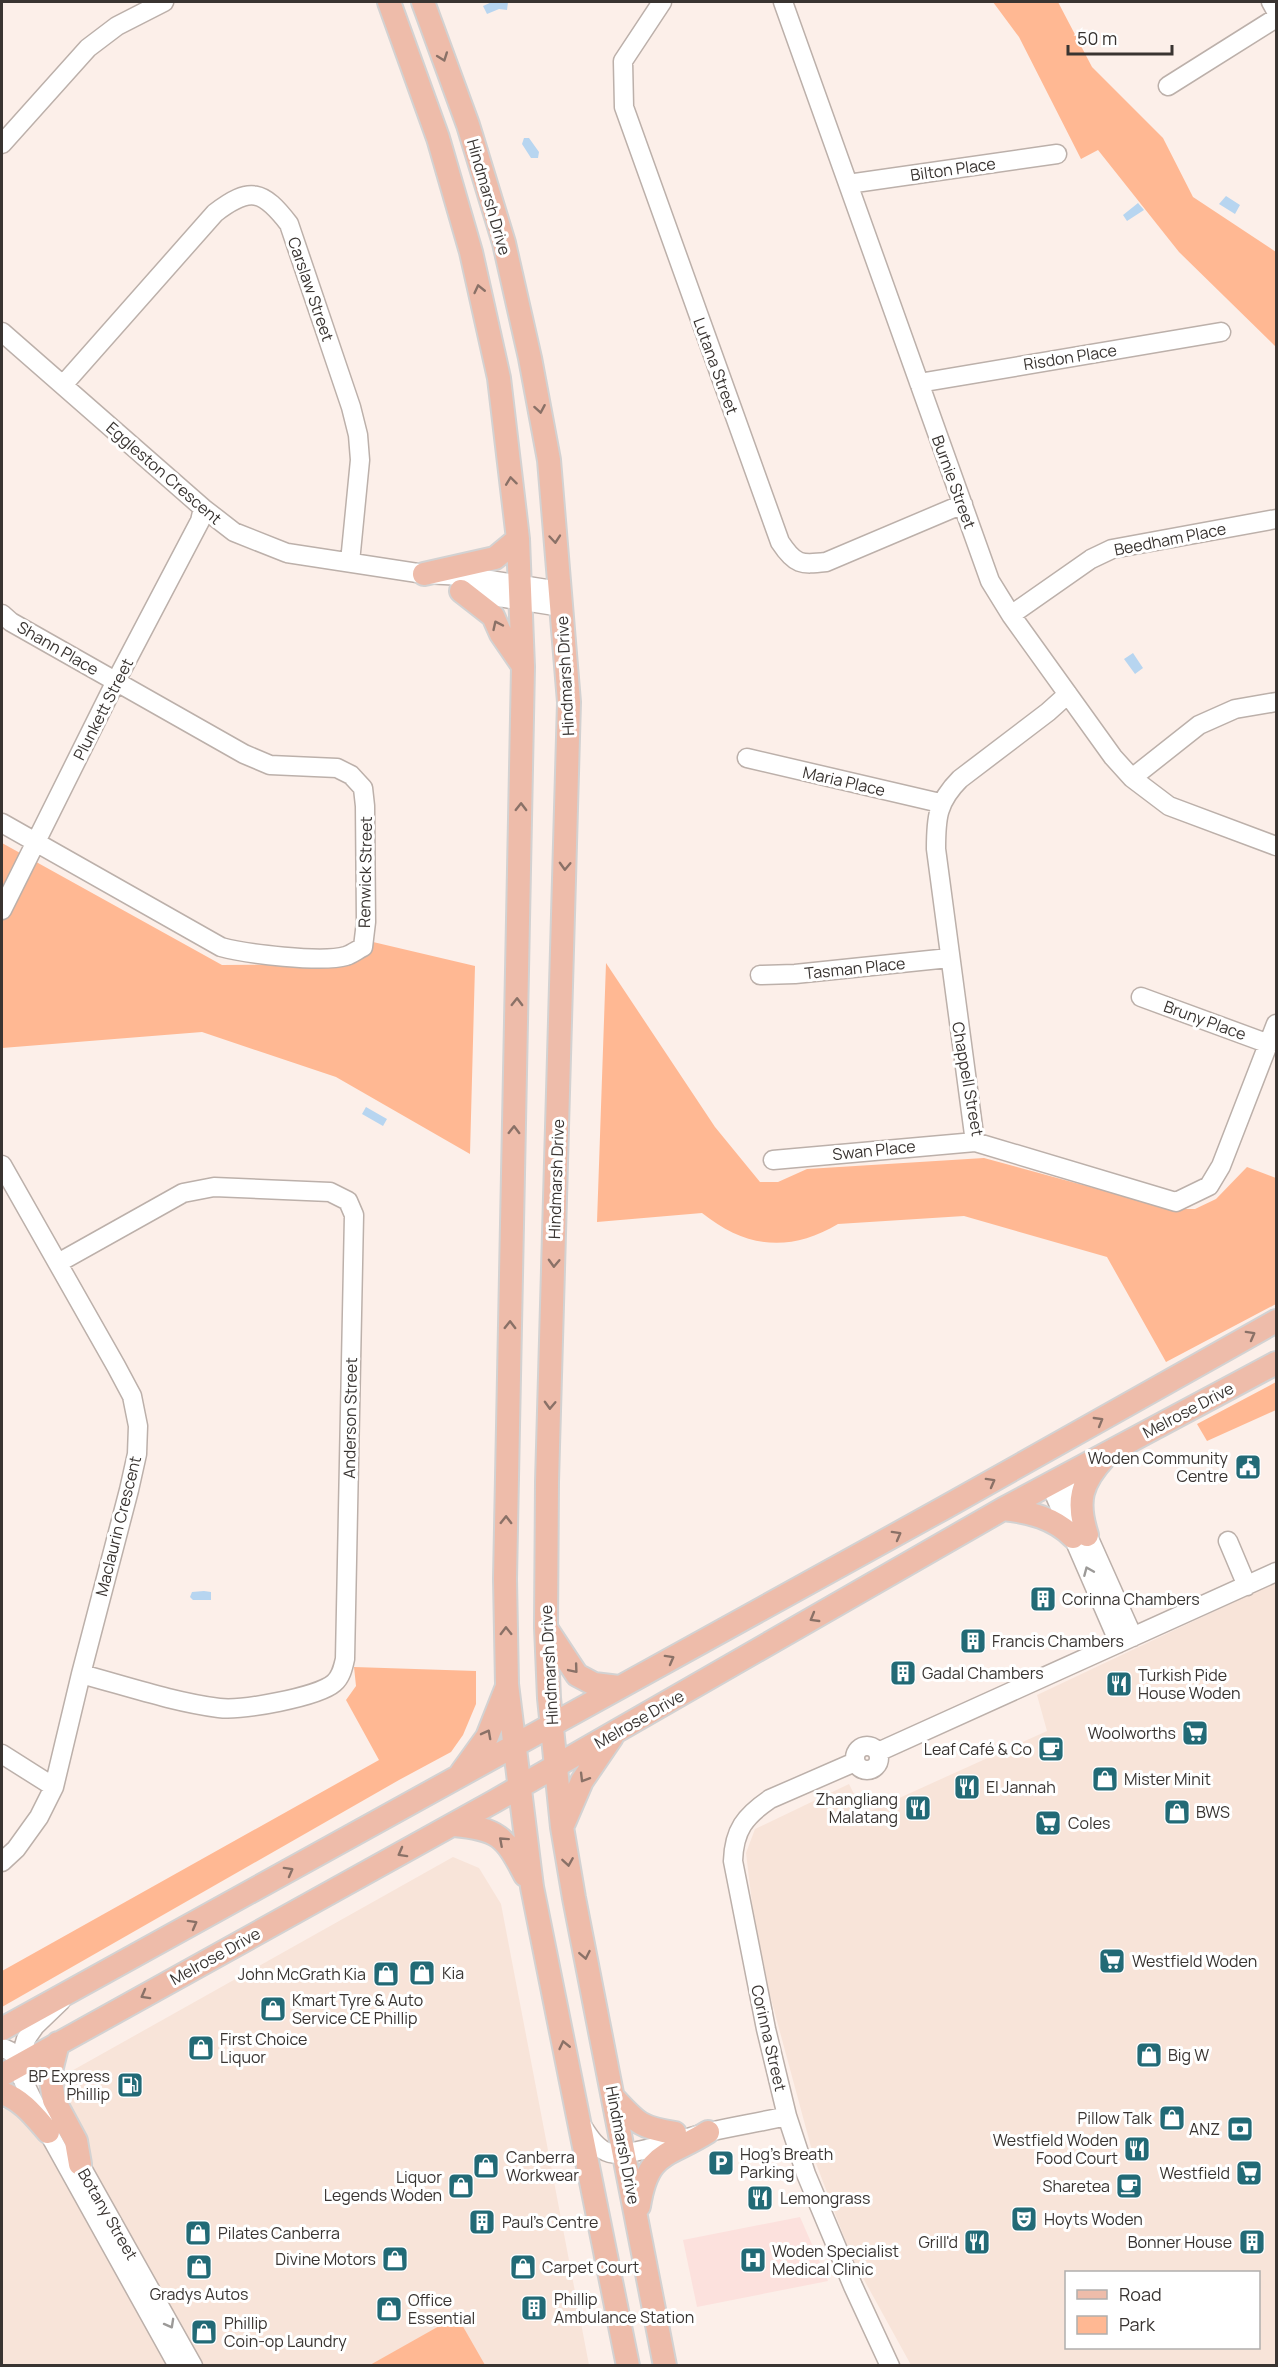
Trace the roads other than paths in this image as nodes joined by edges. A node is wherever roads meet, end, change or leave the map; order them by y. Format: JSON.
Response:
{"nodes":[{"id":1,"x":164,"y":2,"type":"edge"},
{"id":2,"x":389,"y":2,"type":"edge"},
{"id":3,"x":423,"y":2,"type":"edge"},
{"id":4,"x":662,"y":2,"type":"edge"},
{"id":5,"x":783,"y":2,"type":"edge"},
{"id":6,"x":1271,"y":2,"type":"edge"},
{"id":7,"x":1276,"y":11,"type":"edge"},
{"id":8,"x":1276,"y":18,"type":"edge"},
{"id":9,"x":1168,"y":87,"type":"dead end"},
{"id":10,"x":2,"y":144,"type":"edge"},
{"id":11,"x":1057,"y":154,"type":"dead end"},
{"id":12,"x":848,"y":184,"type":"junction"},
{"id":13,"x":2,"y":332,"type":"edge"},
{"id":14,"x":1221,"y":332,"type":"dead end"},
{"id":15,"x":919,"y":383,"type":"junction"},
{"id":16,"x":63,"y":385,"type":"junction"},
{"id":17,"x":963,"y":504,"type":"junction"},
{"id":18,"x":203,"y":508,"type":"junction"},
{"id":19,"x":1276,"y":519,"type":"edge"},
{"id":20,"x":518,"y":539,"type":"junction"},
{"id":21,"x":350,"y":562,"type":"junction"},
{"id":22,"x":424,"y":574,"type":"junction"},
{"id":23,"x":461,"y":591,"type":"junction"},
{"id":24,"x":520,"y":593,"type":"junction"},
{"id":25,"x":561,"y":599,"type":"junction"},
{"id":26,"x":2,"y":614,"type":"edge"},
{"id":27,"x":1011,"y":615,"type":"junction"},
{"id":28,"x":524,"y":667,"type":"junction"},
{"id":29,"x":116,"y":681,"type":"junction"},
{"id":30,"x":1068,"y":694,"type":"junction"},
{"id":31,"x":1276,"y":702,"type":"edge"},
{"id":32,"x":747,"y":758,"type":"dead end"},
{"id":33,"x":1132,"y":778,"type":"junction"},
{"id":34,"x":940,"y":803,"type":"junction"},
{"id":35,"x":2,"y":823,"type":"edge"},
{"id":36,"x":36,"y":842,"type":"junction"},
{"id":37,"x":1276,"y":846,"type":"edge"},
{"id":38,"x":2,"y":910,"type":"edge"},
{"id":39,"x":949,"y":958,"type":"junction"},
{"id":40,"x":760,"y":975,"type":"dead end"},
{"id":41,"x":1140,"y":997,"type":"dead end"},
{"id":42,"x":1276,"y":1024,"type":"edge"},
{"id":43,"x":1269,"y":1044,"type":"junction"},
{"id":44,"x":975,"y":1142,"type":"junction"},
{"id":45,"x":773,"y":1160,"type":"dead end"},
{"id":46,"x":2,"y":1165,"type":"edge"},
{"id":47,"x":8,"y":1191,"type":"edge"},
{"id":48,"x":58,"y":1263,"type":"junction"},
{"id":49,"x":1276,"y":1321,"type":"edge"},
{"id":50,"x":1276,"y":1363,"type":"edge"},
{"id":51,"x":1110,"y":1451,"type":"junction"},
{"id":52,"x":1043,"y":1453,"type":"junction"},
{"id":53,"x":1056,"y":1481,"type":"junction"},
{"id":54,"x":944,"y":1508,"type":"junction"},
{"id":55,"x":995,"y":1514,"type":"junction"},
{"id":56,"x":1080,"y":1536,"type":"junction"},
{"id":57,"x":1228,"y":1542,"type":"dead end"},
{"id":58,"x":943,"y":1544,"type":"junction"},
{"id":59,"x":1276,"y":1572,"type":"edge"},
{"id":60,"x":1247,"y":1586,"type":"junction"},
{"id":61,"x":546,"y":1627,"type":"junction"},
{"id":62,"x":1126,"y":1640,"type":"junction"},
{"id":63,"x":81,"y":1674,"type":"junction"},
{"id":64,"x":507,"y":1684,"type":"junction"},
{"id":65,"x":619,"y":1687,"type":"junction"},
{"id":66,"x":552,"y":1725,"type":"junction"},
{"id":67,"x":614,"y":1734,"type":"junction"},
{"id":68,"x":515,"y":1746,"type":"junction"},
{"id":69,"x":2,"y":1754,"type":"edge"},
{"id":70,"x":556,"y":1766,"type":"junction"},
{"id":71,"x":456,"y":1779,"type":"junction"},
{"id":72,"x":54,"y":1787,"type":"junction"},
{"id":73,"x":520,"y":1787,"type":"junction"},
{"id":74,"x":454,"y":1825,"type":"junction"},
{"id":75,"x":562,"y":1827,"type":"junction"},
{"id":76,"x":2,"y":1862,"type":"edge"},
{"id":77,"x":532,"y":1887,"type":"junction"},
{"id":78,"x":68,"y":1993,"type":"junction"},
{"id":79,"x":2,"y":2030,"type":"edge"},
{"id":80,"x":58,"y":2043,"type":"junction"},
{"id":81,"x":2,"y":2048,"type":"edge"},
{"id":82,"x":22,"y":2063,"type":"junction"},
{"id":83,"x":2,"y":2075,"type":"edge"},
{"id":84,"x":2,"y":2093,"type":"edge"},
{"id":85,"x":614,"y":2098,"type":"junction"},
{"id":86,"x":787,"y":2115,"type":"junction"},
{"id":87,"x":581,"y":2123,"type":"junction"},
{"id":88,"x":48,"y":2132,"type":"junction"},
{"id":89,"x":708,"y":2132,"type":"junction"},
{"id":90,"x":675,"y":2133,"type":"junction"},
{"id":91,"x":617,"y":2148,"type":"junction"},
{"id":92,"x":80,"y":2163,"type":"junction"},
{"id":93,"x":591,"y":2173,"type":"junction"},
{"id":94,"x":637,"y":2216,"type":"junction"},
{"id":95,"x":178,"y":2366,"type":"edge"},
{"id":96,"x":193,"y":2366,"type":"edge"},
{"id":97,"x":628,"y":2366,"type":"edge"},
{"id":98,"x":665,"y":2366,"type":"edge"},
{"id":99,"x":890,"y":2366,"type":"edge"}],
"edges":[{"from":1,"to":10,"type":"street"},
{"from":20,"to":2,"type":"main road","name":"Hindmarsh Drive","one_way":true},
{"from":3,"to":25,"type":"main road","name":"Hindmarsh Drive","one_way":true},
{"from":4,"to":17,"type":"street","name":"Lutana Street"},
{"from":5,"to":12,"type":"street","name":"Burnie Street"},
{"from":6,"to":7,"type":"street"},
{"from":8,"to":9,"type":"street"},
{"from":11,"to":12,"type":"street","name":"Bilton Place"},
{"from":12,"to":15,"type":"street","name":"Burnie Street"},
{"from":13,"to":16,"type":"street","name":"Eggleston Crescent"},
{"from":14,"to":15,"type":"street","name":"Risdon Place"},
{"from":15,"to":17,"type":"street","name":"Burnie Street"},
{"from":16,"to":18,"type":"street","name":"Eggleston Crescent"},
{"from":16,"to":21,"type":"street","name":"Carslaw Street"},
{"from":17,"to":27,"type":"street","name":"Burnie Street"},
{"from":18,"to":21,"type":"street","name":"Eggleston Crescent"},
{"from":18,"to":29,"type":"street","name":"Plunkett Street"},
{"from":19,"to":27,"type":"street","name":"Beedham Place"},
{"from":20,"to":22,"type":"main road"},
{"from":20,"to":24,"type":"main road","name":"Hindmarsh Drive"},
{"from":21,"to":22,"type":"street","name":"Eggleston Crescent"},
{"from":22,"to":23,"type":"street","name":"Eggleston Crescent"},
{"from":22,"to":24,"type":"street","name":"Eggleston Crescent"},
{"from":23,"to":24,"type":"street","name":"Eggleston Crescent"},
{"from":28,"to":23,"type":"main road","one_way":true},
{"from":24,"to":25,"type":"street","name":"Eggleston Crescent"},
{"from":24,"to":28,"type":"main road","name":"Hindmarsh Drive"},
{"from":25,"to":61,"type":"main road","name":"Hindmarsh Drive","one_way":true},
{"from":26,"to":29,"type":"street","name":"Shann Place"},
{"from":27,"to":30,"type":"street","name":"Burnie Street"},
{"from":64,"to":28,"type":"main road","name":"Hindmarsh Drive","one_way":true},
{"from":29,"to":36,"type":"street","name":"Plunkett Street"},
{"from":29,"to":36,"type":"street","name":"Renwick Street"},
{"from":30,"to":33,"type":"street","name":"Burnie Street"},
{"from":30,"to":34,"type":"street"},
{"from":31,"to":33,"type":"street"},
{"from":32,"to":34,"type":"street","name":"Maria Place"},
{"from":33,"to":37,"type":"street","name":"Burnie Street"},
{"from":34,"to":39,"type":"street","name":"Chappell Street"},
{"from":35,"to":36,"type":"street"},
{"from":36,"to":38,"type":"street","name":"Plunkett Street"},
{"from":39,"to":40,"type":"street","name":"Tasman Place"},
{"from":39,"to":44,"type":"street","name":"Chappell Street"},
{"from":41,"to":43,"type":"street","name":"Bruny Place"},
{"from":42,"to":43,"type":"street","name":"Chappell Street"},
{"from":43,"to":44,"type":"street","name":"Chappell Street"},
{"from":44,"to":45,"type":"street","name":"Swan Place"},
{"from":46,"to":47,"type":"street","name":"Maclaurin Crescent"},
{"from":47,"to":48,"type":"street","name":"Maclaurin Crescent"},
{"from":48,"to":63,"type":"street","name":"Maclaurin Crescent"},
{"from":48,"to":63,"type":"street","name":"Anderson Street"},
{"from":52,"to":49,"type":"main road","name":"Melrose Drive","one_way":true},
{"from":50,"to":51,"type":"main road","name":"Melrose Drive"},
{"from":51,"to":53,"type":"main road","name":"Melrose Drive"},
{"from":51,"to":56,"type":"main road"},
{"from":52,"to":53,"type":"main road"},
{"from":54,"to":52,"type":"main road","name":"Melrose Drive","one_way":true},
{"from":53,"to":55,"type":"main road","name":"Melrose Drive"},
{"from":53,"to":56,"type":"street"},
{"from":54,"to":55,"type":"main road"},
{"from":54,"to":58,"type":"main road"},
{"from":65,"to":54,"type":"main road","name":"Melrose Drive","one_way":true},
{"from":55,"to":56,"type":"main road"},
{"from":55,"to":58,"type":"main road","name":"Melrose Drive"},
{"from":56,"to":62,"type":"street"},
{"from":57,"to":60,"type":"street"},
{"from":58,"to":67,"type":"main road","name":"Melrose Drive","one_way":true},
{"from":59,"to":60,"type":"street","name":"Corinna Street"},
{"from":60,"to":62,"type":"street","name":"Corinna Street"},
{"from":61,"to":65,"type":"main road","one_way":true},
{"from":61,"to":66,"type":"main road","name":"Hindmarsh Drive"},
{"from":62,"to":86,"type":"street","name":"Corinna Street"},
{"from":63,"to":72,"type":"street","name":"Maclaurin Crescent"},
{"from":64,"to":68,"type":"main road","name":"Hindmarsh Drive"},
{"from":71,"to":64,"type":"main road","one_way":true},
{"from":65,"to":66,"type":"main road","name":"Melrose Drive"},
{"from":66,"to":68,"type":"main road","name":"Melrose Drive"},
{"from":66,"to":70,"type":"main road","name":"Hindmarsh Drive"},
{"from":67,"to":70,"type":"main road","name":"Melrose Drive"},
{"from":67,"to":75,"type":"main road","one_way":true},
{"from":68,"to":71,"type":"main road","name":"Melrose Drive"},
{"from":68,"to":73,"type":"main road","name":"Hindmarsh Drive"},
{"from":69,"to":72,"type":"street"},
{"from":70,"to":73,"type":"main road","name":"Melrose Drive"},
{"from":70,"to":75,"type":"main road","name":"Hindmarsh Drive"},
{"from":78,"to":71,"type":"main road","name":"Melrose Drive","one_way":true},
{"from":72,"to":76,"type":"street","name":"Maclaurin Crescent"},
{"from":73,"to":74,"type":"main road","name":"Melrose Drive"},
{"from":73,"to":77,"type":"main road","name":"Hindmarsh Drive"},
{"from":77,"to":74,"type":"main road","one_way":true},
{"from":74,"to":80,"type":"main road","name":"Melrose Drive","one_way":true},
{"from":75,"to":85,"type":"main road","name":"Hindmarsh Drive","one_way":true},
{"from":87,"to":77,"type":"main road","name":"Hindmarsh Drive","one_way":true},
{"from":78,"to":79,"type":"main road","name":"Melrose Drive"},
{"from":78,"to":82,"type":"street","name":"Botany Street"},
{"from":80,"to":82,"type":"main road","name":"Melrose Drive"},
{"from":80,"to":92,"type":"main road"},
{"from":81,"to":82,"type":"street","name":"Botany Street"},
{"from":82,"to":83,"type":"main road","name":"Melrose Drive"},
{"from":82,"to":88,"type":"street","name":"Botany Street"},
{"from":82,"to":92,"type":"street","name":"Botany Street"},
{"from":84,"to":88,"type":"main road"},
{"from":85,"to":90,"type":"main road"},
{"from":85,"to":91,"type":"main road","name":"Hindmarsh Drive"},
{"from":86,"to":89,"type":"street"},
{"from":86,"to":99,"type":"street","name":"Corinna Street"},
{"from":87,"to":91,"type":"street"},
{"from":87,"to":93,"type":"main road","name":"Hindmarsh Drive"},
{"from":88,"to":95,"type":"street","name":"Botany Street"},
{"from":89,"to":90,"type":"street"},
{"from":89,"to":91,"type":"street"},
{"from":89,"to":94,"type":"main road"},
{"from":90,"to":91,"type":"street"},
{"from":91,"to":93,"type":"street"},
{"from":91,"to":94,"type":"main road","name":"Hindmarsh Drive"},
{"from":92,"to":96,"type":"street","name":"Botany Street","one_way":true},
{"from":93,"to":97,"type":"main road","name":"Hindmarsh Drive"},
{"from":94,"to":98,"type":"main road","name":"Hindmarsh Drive"}]}
